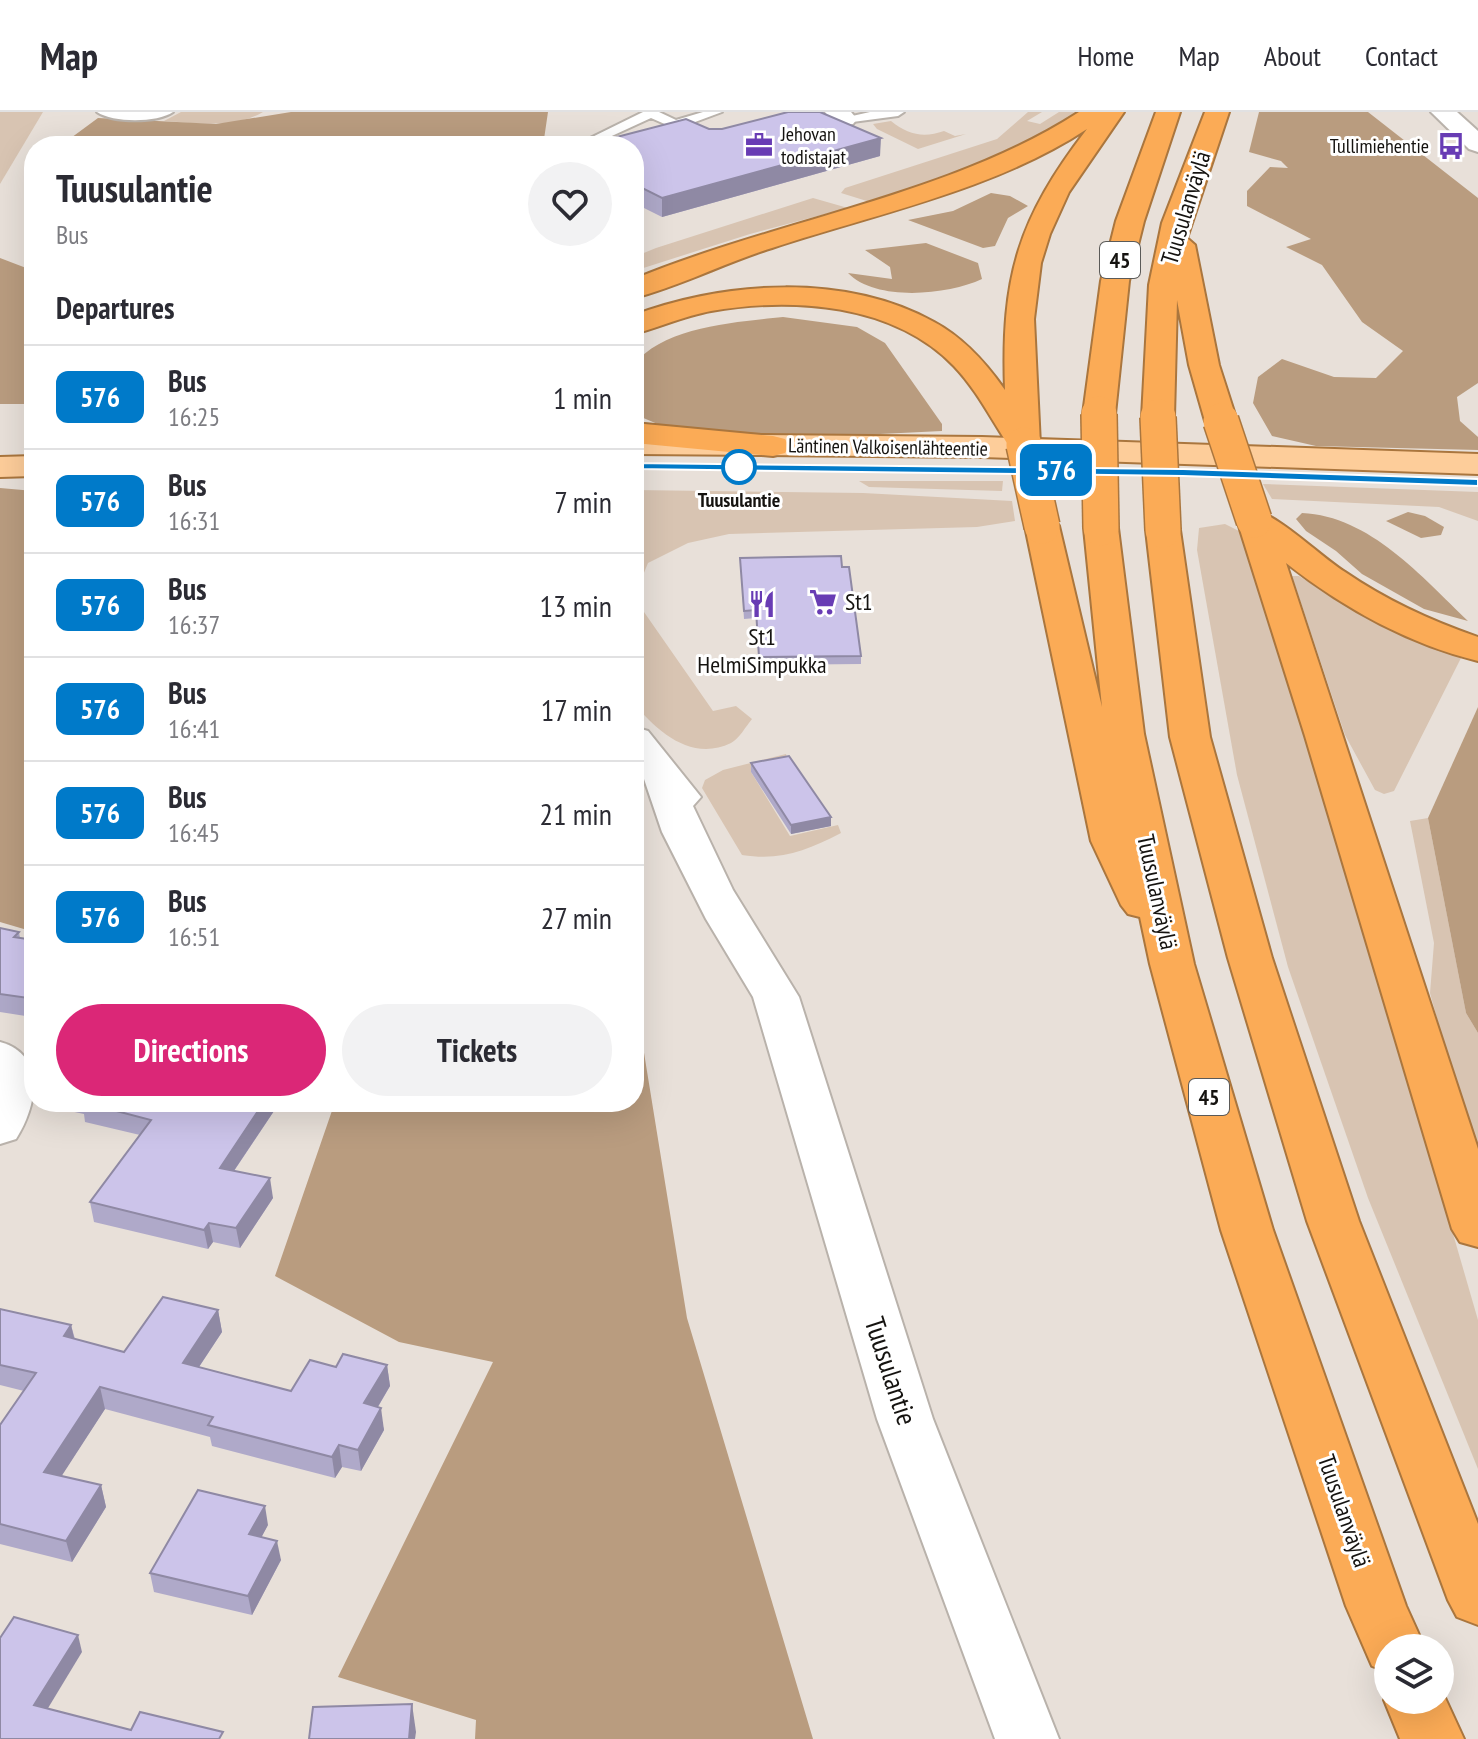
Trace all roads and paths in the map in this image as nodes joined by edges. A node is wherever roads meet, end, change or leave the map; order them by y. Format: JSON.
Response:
{"nodes":[{"id":1,"x":103,"y":112,"type":"edge"},
{"id":2,"x":167,"y":112,"type":"edge"},
{"id":3,"x":652,"y":112,"type":"edge"},
{"id":4,"x":716,"y":112,"type":"edge"},
{"id":5,"x":898,"y":112,"type":"edge"},
{"id":6,"x":1096,"y":112,"type":"edge"},
{"id":7,"x":1112,"y":112,"type":"edge"},
{"id":8,"x":1168,"y":112,"type":"edge"},
{"id":9,"x":1217,"y":112,"type":"edge"},
{"id":10,"x":1443,"y":112,"type":"edge"},
{"id":11,"x":841,"y":116,"type":"edge"},
{"id":12,"x":676,"y":124,"type":"junction"},
{"id":13,"x":601,"y":136,"type":"edge"},
{"id":14,"x":710,"y":140,"type":"edge"},
{"id":15,"x":1478,"y":144,"type":"edge"},
{"id":16,"x":1176,"y":223,"type":"junction"},
{"id":17,"x":644,"y":285,"type":"edge"},
{"id":18,"x":644,"y":322,"type":"edge"},
{"id":19,"x":1017,"y":424,"type":"junction"},
{"id":20,"x":644,"y":434,"type":"edge"},
{"id":21,"x":0,"y":442,"type":"edge"},
{"id":22,"x":24,"y":442,"type":"edge"},
{"id":23,"x":644,"y":444,"type":"edge"},
{"id":24,"x":773,"y":446,"type":"junction"},
{"id":25,"x":1478,"y":464,"type":"edge"},
{"id":26,"x":24,"y":466,"type":"edge"},
{"id":27,"x":644,"y":466,"type":"edge"},
{"id":28,"x":0,"y":467,"type":"edge"},
{"id":29,"x":1478,"y":483,"type":"edge"},
{"id":30,"x":1254,"y":520,"type":"junction"},
{"id":31,"x":1478,"y":650,"type":"edge"},
{"id":32,"x":644,"y":752,"type":"edge"},
{"id":33,"x":1172,"y":964,"type":"junction"},
{"id":34,"x":0,"y":1057,"type":"edge"},
{"id":35,"x":0,"y":1128,"type":"edge"},
{"id":36,"x":1478,"y":1229,"type":"edge"},
{"id":37,"x":1478,"y":1600,"type":"edge"},
{"id":38,"x":1388,"y":1634,"type":"edge"},
{"id":39,"x":1421,"y":1714,"type":"edge"},
{"id":40,"x":1027,"y":1739,"type":"edge"},
{"id":41,"x":1432,"y":1739,"type":"edge"}],
"edges":[{"from":1,"to":2,"type":"lane"},
{"from":3,"to":12,"type":"lane"},
{"from":3,"to":13,"type":"lane"},
{"from":4,"to":12,"type":"lane"},
{"from":5,"to":11,"type":"lane"},
{"from":6,"to":17,"type":"highway"},
{"from":7,"to":19,"type":"highway"},
{"from":8,"to":33,"type":"highway","name":"Tuusulanväylä","number":"45","bridge":true},
{"from":9,"to":16,"type":"highway","name":"Tuusulanväylä","number":"45"},
{"from":10,"to":15,"type":"main road"},
{"from":12,"to":14,"type":"lane"},
{"from":16,"to":30,"type":"highway","bridge":true},
{"from":16,"to":37,"type":"highway","name":"Tuusulanväylä","number":"45","bridge":true},
{"from":18,"to":19,"type":"highway"},
{"from":19,"to":33,"type":"highway","bridge":true},
{"from":20,"to":24,"type":"highway"},
{"from":21,"to":22,"type":"main road"},
{"from":23,"to":24,"type":"main road","name":"Läntinen Valkoisenlähteentie"},
{"from":24,"to":25,"type":"main road","name":"Läntinen Valkoisenlähteentie"},
{"from":26,"to":28,"type":"main road"},
{"from":27,"to":29,"type":"main road","name":"Läntinen Valkoisenlähteentie"},
{"from":30,"to":31,"type":"highway"},
{"from":30,"to":36,"type":"highway"},
{"from":32,"to":40,"type":"main road","name":"Tuusulantie"},
{"from":33,"to":38,"type":"highway","name":"Tuusulanväylä","number":"45"},
{"from":34,"to":35,"type":"street"},
{"from":39,"to":41,"type":"highway"}]}
